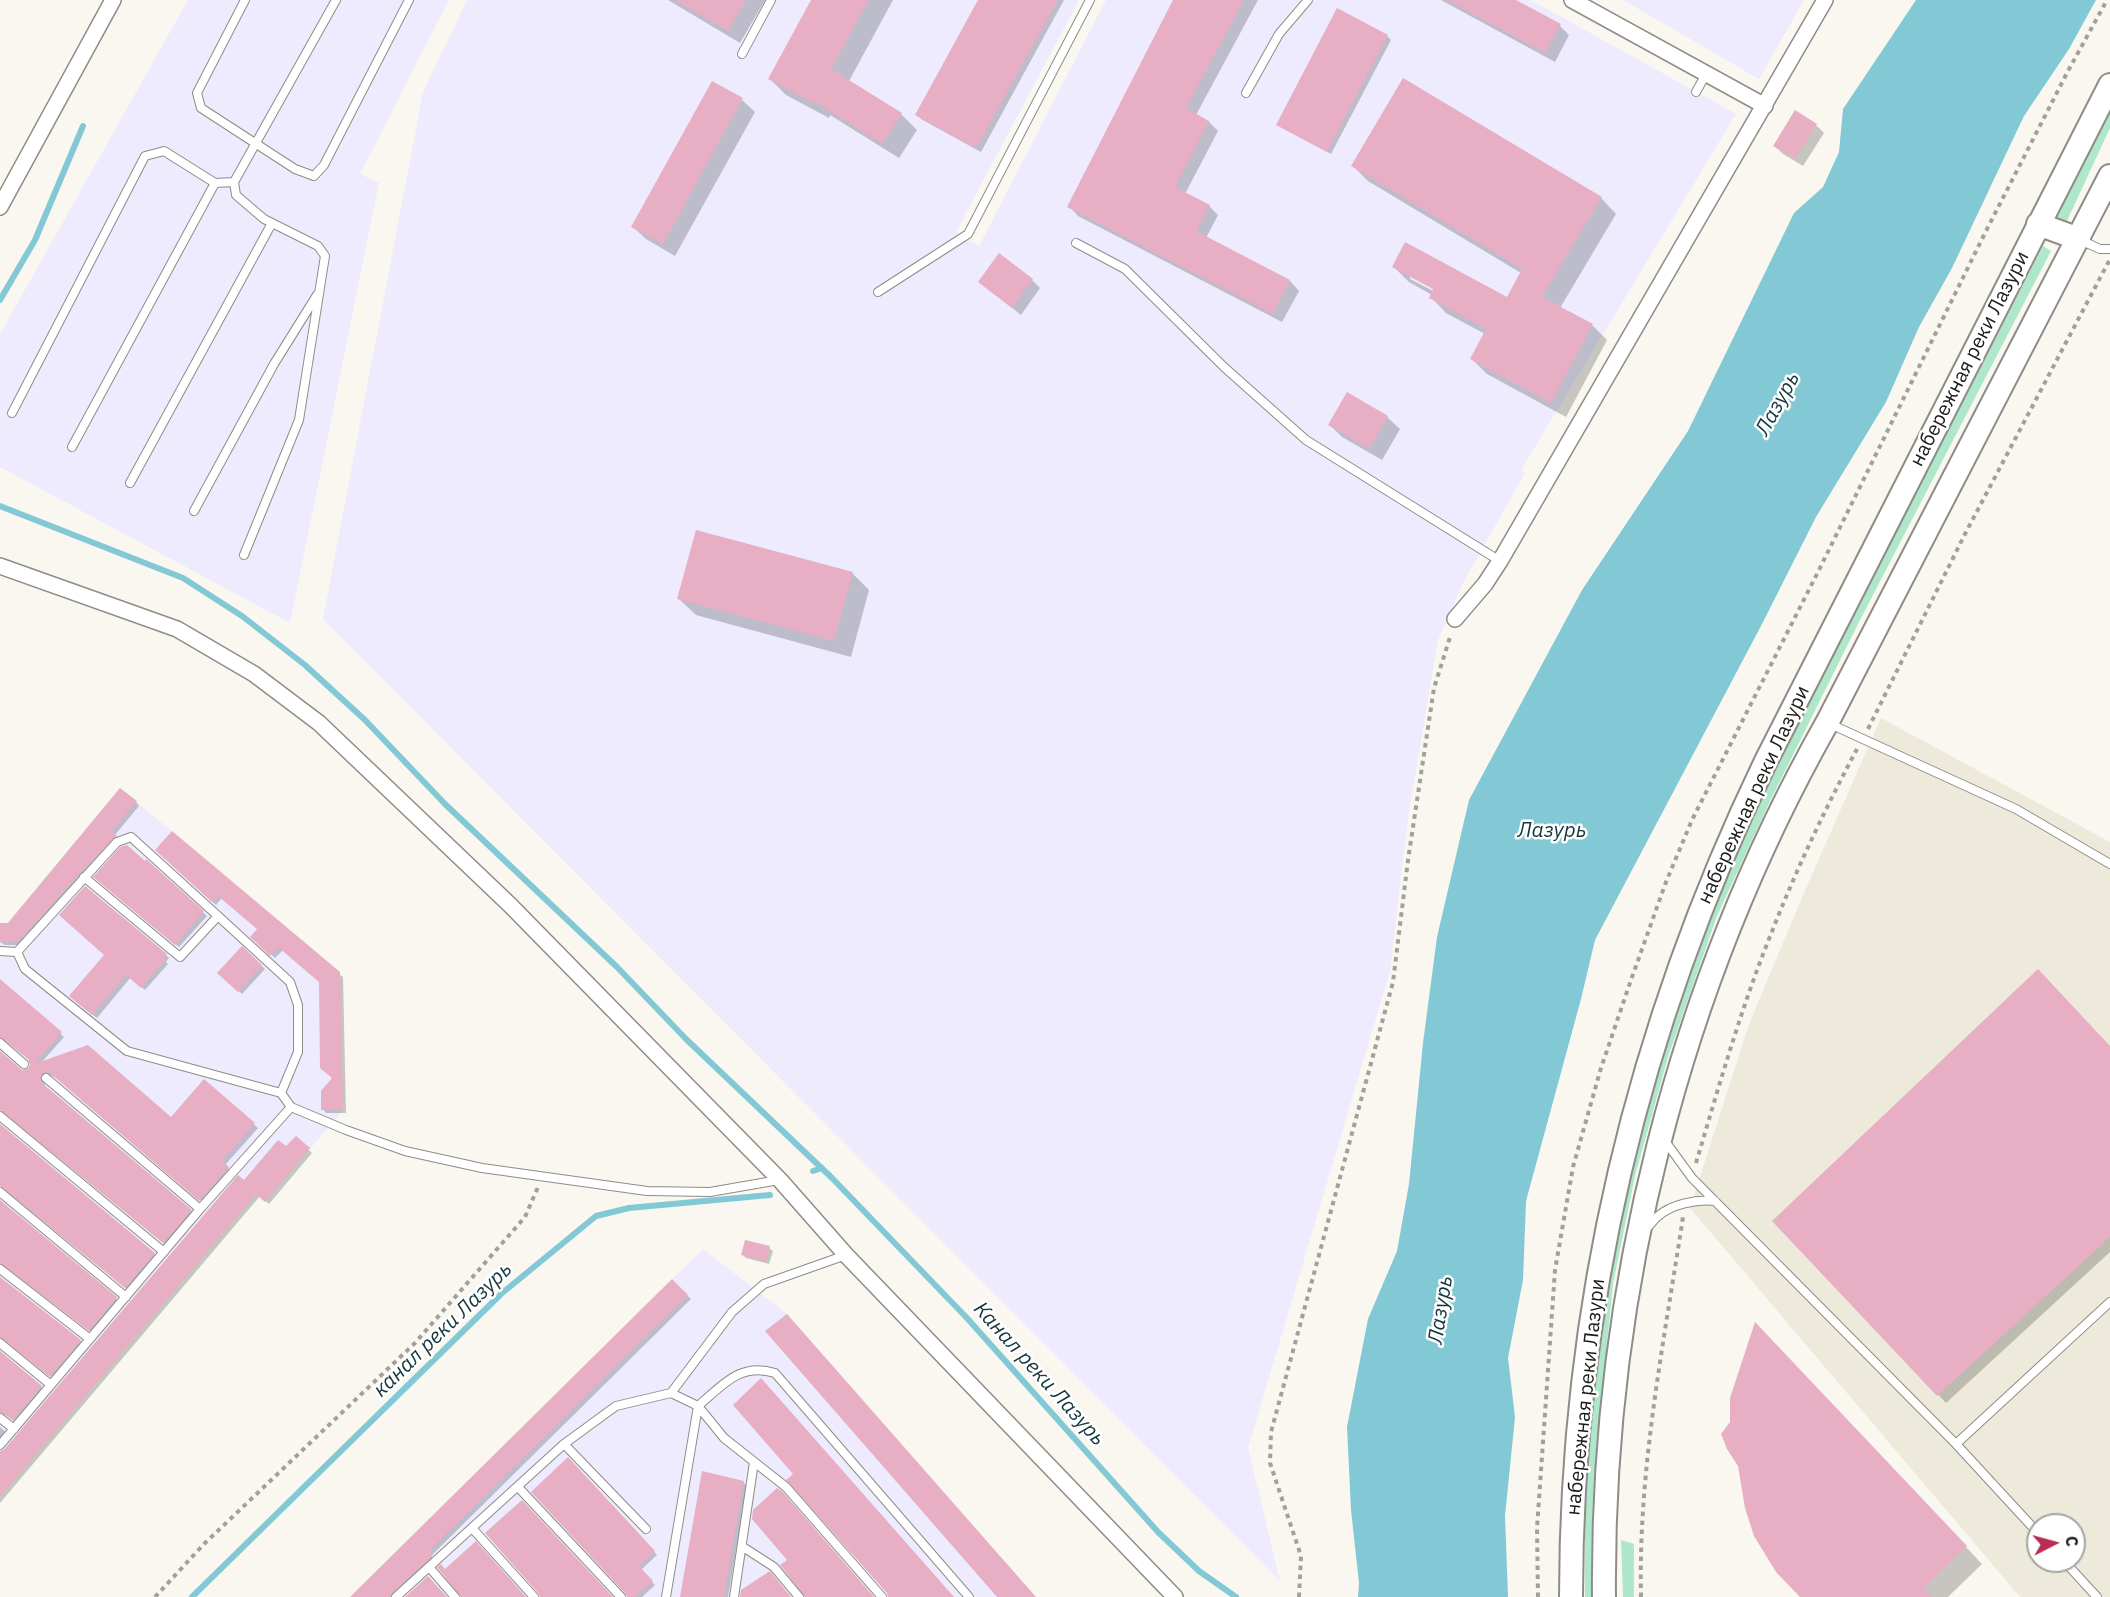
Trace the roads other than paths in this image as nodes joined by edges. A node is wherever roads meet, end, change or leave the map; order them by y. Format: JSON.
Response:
{"nodes":[{"id":1,"x":113,"y":0,"type":"edge"},
{"id":2,"x":245,"y":0,"type":"edge"},
{"id":3,"x":336,"y":0,"type":"edge"},
{"id":4,"x":410,"y":0,"type":"edge"},
{"id":5,"x":771,"y":0,"type":"edge"},
{"id":6,"x":1090,"y":0,"type":"edge"},
{"id":7,"x":1308,"y":0,"type":"edge"},
{"id":8,"x":1572,"y":0,"type":"edge"},
{"id":9,"x":1825,"y":0,"type":"edge"},
{"id":10,"x":742,"y":54,"type":"dead end"},
{"id":11,"x":1706,"y":74,"type":"junction"},
{"id":12,"x":2110,"y":85,"type":"edge"},
{"id":13,"x":1696,"y":92,"type":"dead end"},
{"id":14,"x":1246,"y":93,"type":"dead end"},
{"id":15,"x":1765,"y":106,"type":"junction"},
{"id":16,"x":256,"y":143,"type":"junction"},
{"id":17,"x":2110,"y":176,"type":"edge"},
{"id":18,"x":234,"y":182,"type":"junction"},
{"id":19,"x":215,"y":183,"type":"junction"},
{"id":20,"x":0,"y":207,"type":"edge"},
{"id":21,"x":272,"y":223,"type":"junction"},
{"id":22,"x":2038,"y":224,"type":"junction"},
{"id":23,"x":2079,"y":239,"type":"junction"},
{"id":24,"x":1076,"y":243,"type":"dead end"},
{"id":25,"x":2110,"y":249,"type":"edge"},
{"id":26,"x":319,"y":291,"type":"junction"},
{"id":27,"x":878,"y":292,"type":"dead end"},
{"id":28,"x":12,"y":413,"type":"dead end"},
{"id":29,"x":72,"y":447,"type":"dead end"},
{"id":30,"x":130,"y":483,"type":"dead end"},
{"id":31,"x":194,"y":511,"type":"dead end"},
{"id":32,"x":244,"y":555,"type":"dead end"},
{"id":33,"x":1500,"y":561,"type":"junction"},
{"id":34,"x":0,"y":566,"type":"edge"},
{"id":35,"x":1455,"y":619,"type":"road end"},
{"id":36,"x":1827,"y":723,"type":"junction"},
{"id":37,"x":2110,"y":864,"type":"edge"},
{"id":38,"x":84,"y":877,"type":"junction"},
{"id":39,"x":218,"y":916,"type":"junction"},
{"id":40,"x":0,"y":951,"type":"edge"},
{"id":41,"x":17,"y":952,"type":"junction"},
{"id":42,"x":0,"y":1043,"type":"edge"},
{"id":43,"x":24,"y":1064,"type":"dead end"},
{"id":44,"x":46,"y":1078,"type":"dead end"},
{"id":45,"x":281,"y":1093,"type":"junction"},
{"id":46,"x":291,"y":1107,"type":"junction"},
{"id":47,"x":0,"y":1116,"type":"edge"},
{"id":48,"x":1661,"y":1135,"type":"junction"},
{"id":49,"x":780,"y":1180,"type":"junction"},
{"id":50,"x":0,"y":1192,"type":"edge"},
{"id":51,"x":1715,"y":1201,"type":"junction"},
{"id":52,"x":200,"y":1209,"type":"junction"},
{"id":53,"x":1638,"y":1238,"type":"junction"},
{"id":54,"x":164,"y":1252,"type":"junction"},
{"id":55,"x":846,"y":1255,"type":"junction"},
{"id":56,"x":0,"y":1269,"type":"edge"},
{"id":57,"x":126,"y":1297,"type":"junction"},
{"id":58,"x":2110,"y":1302,"type":"edge"},
{"id":59,"x":90,"y":1339,"type":"junction"},
{"id":60,"x":0,"y":1343,"type":"edge"},
{"id":61,"x":51,"y":1385,"type":"junction"},
{"id":62,"x":671,"y":1393,"type":"junction"},
{"id":63,"x":698,"y":1406,"type":"junction"},
{"id":64,"x":0,"y":1418,"type":"edge"},
{"id":65,"x":14,"y":1429,"type":"junction"},
{"id":66,"x":564,"y":1444,"type":"junction"},
{"id":67,"x":1956,"y":1444,"type":"junction"},
{"id":68,"x":0,"y":1445,"type":"edge"},
{"id":69,"x":754,"y":1462,"type":"junction"},
{"id":70,"x":518,"y":1487,"type":"junction"},
{"id":71,"x":2026,"y":1520,"type":"edge"},
{"id":72,"x":472,"y":1528,"type":"junction"},
{"id":73,"x":646,"y":1529,"type":"dead end"},
{"id":74,"x":743,"y":1547,"type":"junction"},
{"id":75,"x":429,"y":1567,"type":"junction"},
{"id":76,"x":2075,"y":1573,"type":"edge"},
{"id":77,"x":396,"y":1597,"type":"edge"},
{"id":78,"x":455,"y":1597,"type":"edge"},
{"id":79,"x":534,"y":1597,"type":"edge"},
{"id":80,"x":621,"y":1597,"type":"edge"},
{"id":81,"x":666,"y":1597,"type":"edge"},
{"id":82,"x":734,"y":1597,"type":"edge"},
{"id":83,"x":800,"y":1597,"type":"edge"},
{"id":84,"x":882,"y":1597,"type":"edge"},
{"id":85,"x":969,"y":1597,"type":"edge"},
{"id":86,"x":1175,"y":1597,"type":"edge"},
{"id":87,"x":1571,"y":1597,"type":"edge"},
{"id":88,"x":1605,"y":1597,"type":"edge"},
{"id":89,"x":2097,"y":1597,"type":"edge"}],
"edges":[{"from":1,"to":20,"type":"street"},
{"from":2,"to":16,"type":"lane"},
{"from":3,"to":16,"type":"lane"},
{"from":4,"to":16,"type":"lane"},
{"from":5,"to":10,"type":"lane"},
{"from":6,"to":27,"type":"lane"},
{"from":7,"to":14,"type":"lane"},
{"from":8,"to":11,"type":"street"},
{"from":9,"to":15,"type":"street"},
{"from":11,"to":13,"type":"lane"},
{"from":11,"to":15,"type":"street"},
{"from":12,"to":22,"type":"main road","name":"набережная реки Лазури"},
{"from":15,"to":33,"type":"street"},
{"from":16,"to":18,"type":"lane"},
{"from":17,"to":23,"type":"main road","name":"набережная реки Лазури"},
{"from":18,"to":19,"type":"lane"},
{"from":18,"to":21,"type":"lane"},
{"from":19,"to":28,"type":"lane"},
{"from":19,"to":29,"type":"lane"},
{"from":21,"to":26,"type":"lane"},
{"from":21,"to":30,"type":"lane"},
{"from":22,"to":23,"type":"main road"},
{"from":22,"to":87,"type":"main road","name":"набережная реки Лазури"},
{"from":23,"to":25,"type":"lane"},
{"from":23,"to":36,"type":"main road","name":"набережная реки Лазури"},
{"from":24,"to":33,"type":"lane"},
{"from":26,"to":31,"type":"lane"},
{"from":26,"to":32,"type":"lane"},
{"from":33,"to":35,"type":"street"},
{"from":34,"to":49,"type":"street"},
{"from":36,"to":37,"type":"lane"},
{"from":36,"to":48,"type":"main road","name":"набережная реки Лазури"},
{"from":38,"to":39,"type":"lane"},
{"from":38,"to":39,"type":"lane"},
{"from":38,"to":41,"type":"lane"},
{"from":39,"to":45,"type":"lane"},
{"from":40,"to":41,"type":"lane"},
{"from":41,"to":45,"type":"lane"},
{"from":42,"to":43,"type":"lane"},
{"from":44,"to":52,"type":"lane"},
{"from":45,"to":46,"type":"lane"},
{"from":46,"to":49,"type":"lane"},
{"from":46,"to":52,"type":"lane"},
{"from":47,"to":54,"type":"lane"},
{"from":48,"to":51,"type":"lane"},
{"from":48,"to":53,"type":"main road","name":"набережная реки Лазури"},
{"from":49,"to":55,"type":"street"},
{"from":50,"to":57,"type":"lane"},
{"from":51,"to":53,"type":"lane"},
{"from":51,"to":67,"type":"lane"},
{"from":52,"to":54,"type":"lane"},
{"from":53,"to":88,"type":"main road","name":"набережная реки Лазури"},
{"from":54,"to":57,"type":"lane"},
{"from":55,"to":62,"type":"lane"},
{"from":55,"to":86,"type":"street"},
{"from":56,"to":59,"type":"lane"},
{"from":57,"to":59,"type":"lane"},
{"from":58,"to":67,"type":"lane"},
{"from":59,"to":61,"type":"lane"},
{"from":60,"to":61,"type":"lane"},
{"from":61,"to":65,"type":"lane"},
{"from":62,"to":63,"type":"lane"},
{"from":62,"to":66,"type":"lane"},
{"from":63,"to":69,"type":"lane"},
{"from":63,"to":81,"type":"lane"},
{"from":63,"to":85,"type":"lane"},
{"from":64,"to":65,"type":"lane"},
{"from":65,"to":68,"type":"lane"},
{"from":66,"to":70,"type":"lane"},
{"from":66,"to":73,"type":"lane"},
{"from":67,"to":71,"type":"lane"},
{"from":69,"to":74,"type":"lane"},
{"from":69,"to":84,"type":"lane"},
{"from":70,"to":72,"type":"lane"},
{"from":70,"to":80,"type":"lane"},
{"from":72,"to":75,"type":"lane"},
{"from":72,"to":79,"type":"lane"},
{"from":74,"to":82,"type":"lane"},
{"from":74,"to":83,"type":"lane"},
{"from":75,"to":77,"type":"lane"},
{"from":75,"to":78,"type":"lane"},
{"from":76,"to":89,"type":"lane"}]}
